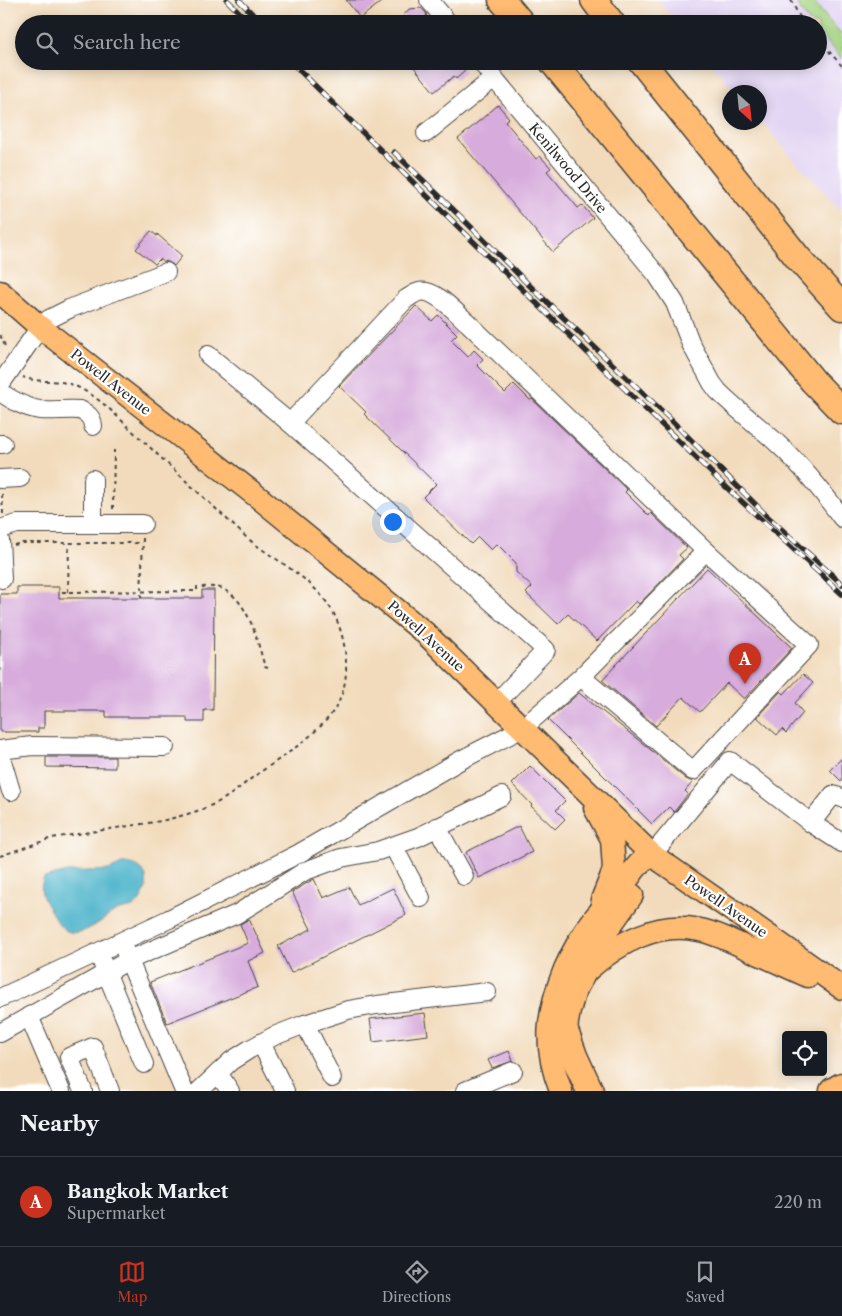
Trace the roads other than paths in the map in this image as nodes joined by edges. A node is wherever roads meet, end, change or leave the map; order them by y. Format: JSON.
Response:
{"nodes":[{"id":1,"x":429,"y":0,"type":"edge"},
{"id":2,"x":502,"y":0,"type":"edge"},
{"id":3,"x":594,"y":0,"type":"edge"},
{"id":4,"x":442,"y":15,"type":"edge"},
{"id":5,"x":514,"y":15,"type":"edge"},
{"id":6,"x":605,"y":15,"type":"edge"},
{"id":7,"x":487,"y":70,"type":"edge"},
{"id":8,"x":559,"y":70,"type":"edge"},
{"id":9,"x":648,"y":70,"type":"edge"},
{"id":10,"x":494,"y":78,"type":"junction"},
{"id":11,"x":426,"y":133,"type":"dead end"},
{"id":12,"x":663,"y":195,"type":"junction"},
{"id":13,"x":166,"y":272,"type":"dead end"},
{"id":14,"x":0,"y":292,"type":"edge"},
{"id":15,"x":842,"y":307,"type":"edge"},
{"id":16,"x":40,"y":326,"type":"junction"},
{"id":17,"x":208,"y":355,"type":"dead end"},
{"id":18,"x":0,"y":385,"type":"edge"},
{"id":19,"x":842,"y":390,"type":"edge"},
{"id":20,"x":0,"y":392,"type":"edge"},
{"id":21,"x":842,"y":411,"type":"edge"},
{"id":22,"x":290,"y":423,"type":"junction"},
{"id":23,"x":93,"y":426,"type":"dead end"},
{"id":24,"x":20,"y":478,"type":"dead end"},
{"id":25,"x":0,"y":479,"type":"edge"},
{"id":26,"x":93,"y":479,"type":"dead end"},
{"id":27,"x":842,"y":518,"type":"edge"},
{"id":28,"x":93,"y":524,"type":"junction"},
{"id":29,"x":143,"y":524,"type":"road end"},
{"id":30,"x":0,"y":529,"type":"edge"},
{"id":31,"x":5,"y":542,"type":"edge"},
{"id":32,"x":706,"y":551,"type":"junction"},
{"id":33,"x":2,"y":580,"type":"dead end"},
{"id":34,"x":581,"y":677,"type":"junction"},
{"id":35,"x":497,"y":702,"type":"junction"},
{"id":36,"x":523,"y":728,"type":"junction"},
{"id":37,"x":166,"y":747,"type":"dead end"},
{"id":38,"x":714,"y":748,"type":"junction"},
{"id":39,"x":0,"y":750,"type":"edge"},
{"id":40,"x":0,"y":754,"type":"edge"},
{"id":41,"x":730,"y":761,"type":"junction"},
{"id":42,"x":586,"y":790,"type":"junction"},
{"id":43,"x":11,"y":791,"type":"dead end"},
{"id":44,"x":502,"y":796,"type":"dead end"},
{"id":45,"x":842,"y":798,"type":"edge"},
{"id":46,"x":811,"y":823,"type":"junction"},
{"id":47,"x":437,"y":827,"type":"junction"},
{"id":48,"x":842,"y":843,"type":"edge"},
{"id":49,"x":393,"y":846,"type":"junction"},
{"id":50,"x":652,"y":854,"type":"junction"},
{"id":51,"x":464,"y":876,"type":"dead end"},
{"id":52,"x":210,"y":898,"type":"junction"},
{"id":53,"x":421,"y":898,"type":"dead end"},
{"id":54,"x":594,"y":918,"type":"junction"},
{"id":55,"x":221,"y":920,"type":"junction"},
{"id":56,"x":121,"y":942,"type":"junction"},
{"id":57,"x":98,"y":952,"type":"junction"},
{"id":58,"x":129,"y":960,"type":"junction"},
{"id":59,"x":586,"y":970,"type":"junction"},
{"id":60,"x":107,"y":973,"type":"junction"},
{"id":61,"x":842,"y":988,"type":"edge"},
{"id":62,"x":487,"y":992,"type":"dead end"},
{"id":63,"x":842,"y":992,"type":"edge"},
{"id":64,"x":0,"y":998,"type":"edge"},
{"id":65,"x":29,"y":1016,"type":"junction"},
{"id":66,"x":305,"y":1024,"type":"junction"},
{"id":67,"x":0,"y":1033,"type":"edge"},
{"id":68,"x":566,"y":1034,"type":"junction"},
{"id":69,"x":260,"y":1043,"type":"junction"},
{"id":70,"x":144,"y":1064,"type":"dead end"},
{"id":71,"x":513,"y":1071,"type":"dead end"},
{"id":72,"x":218,"y":1073,"type":"junction"},
{"id":73,"x":332,"y":1078,"type":"dead end"},
{"id":74,"x":842,"y":1086,"type":"edge"},
{"id":75,"x":61,"y":1091,"type":"edge"},
{"id":76,"x":83,"y":1091,"type":"edge"},
{"id":77,"x":110,"y":1091,"type":"edge"},
{"id":78,"x":184,"y":1091,"type":"edge"},
{"id":79,"x":199,"y":1091,"type":"edge"},
{"id":80,"x":230,"y":1091,"type":"edge"},
{"id":81,"x":285,"y":1091,"type":"edge"},
{"id":82,"x":465,"y":1091,"type":"edge"},
{"id":83,"x":561,"y":1091,"type":"edge"},
{"id":84,"x":575,"y":1091,"type":"edge"},
{"id":85,"x":590,"y":1091,"type":"edge"},
{"id":86,"x":833,"y":1091,"type":"edge"}],
"edges":[{"from":1,"to":4,"type":"street"},
{"from":2,"to":5,"type":"highway"},
{"from":3,"to":6,"type":"highway"},
{"from":7,"to":10,"type":"street","name":"Kenilwood Drive"},
{"from":8,"to":12,"type":"highway"},
{"from":9,"to":15,"type":"highway"},
{"from":10,"to":11,"type":"street"},
{"from":10,"to":27,"type":"street","name":"Kenilwood Drive"},
{"from":12,"to":19,"type":"highway"},
{"from":12,"to":21,"type":"highway"},
{"from":13,"to":16,"type":"street"},
{"from":14,"to":16,"type":"main road","name":"Powell Avenue"},
{"from":16,"to":18,"type":"street"},
{"from":16,"to":35,"type":"main road","name":"Powell Avenue"},
{"from":17,"to":22,"type":"street"},
{"from":20,"to":23,"type":"street"},
{"from":22,"to":32,"type":"street"},
{"from":22,"to":35,"type":"street"},
{"from":24,"to":25,"type":"street"},
{"from":26,"to":28,"type":"street"},
{"from":28,"to":29,"type":"street"},
{"from":28,"to":30,"type":"street"},
{"from":31,"to":33,"type":"street"},
{"from":32,"to":34,"type":"street"},
{"from":32,"to":38,"type":"street"},
{"from":34,"to":36,"type":"street"},
{"from":34,"to":38,"type":"street"},
{"from":35,"to":36,"type":"main road","name":"Powell Avenue"},
{"from":36,"to":42,"type":"main road","name":"Powell Avenue"},
{"from":36,"to":52,"type":"street"},
{"from":37,"to":39,"type":"street"},
{"from":38,"to":41,"type":"street"},
{"from":40,"to":43,"type":"street"},
{"from":41,"to":46,"type":"street"},
{"from":41,"to":50,"type":"street"},
{"from":42,"to":50,"type":"main road","name":"Powell Avenue"},
{"from":42,"to":54,"type":"main road"},
{"from":44,"to":47,"type":"street"},
{"from":45,"to":46,"type":"street"},
{"from":46,"to":48,"type":"street"},
{"from":47,"to":49,"type":"street"},
{"from":47,"to":51,"type":"street"},
{"from":49,"to":53,"type":"street"},
{"from":49,"to":55,"type":"street"},
{"from":50,"to":54,"type":"main road"},
{"from":50,"to":59,"type":"main road"},
{"from":50,"to":61,"type":"main road","name":"Powell Avenue"},
{"from":52,"to":55,"type":"street"},
{"from":52,"to":56,"type":"street"},
{"from":54,"to":83,"type":"main road"},
{"from":55,"to":58,"type":"street"},
{"from":56,"to":57,"type":"street"},
{"from":56,"to":58,"type":"street"},
{"from":57,"to":60,"type":"street"},
{"from":57,"to":64,"type":"street"},
{"from":58,"to":60,"type":"street"},
{"from":58,"to":78,"type":"street"},
{"from":59,"to":63,"type":"main road"},
{"from":59,"to":68,"type":"main road"},
{"from":60,"to":65,"type":"street"},
{"from":60,"to":70,"type":"street"},
{"from":62,"to":66,"type":"street"},
{"from":65,"to":67,"type":"street"},
{"from":65,"to":75,"type":"street"},
{"from":66,"to":69,"type":"street"},
{"from":66,"to":73,"type":"street"},
{"from":68,"to":84,"type":"main road"},
{"from":68,"to":85,"type":"highway"},
{"from":69,"to":72,"type":"street"},
{"from":69,"to":81,"type":"street"},
{"from":71,"to":82,"type":"street"},
{"from":72,"to":79,"type":"street"},
{"from":72,"to":80,"type":"street"},
{"from":74,"to":86,"type":"highway"},
{"from":76,"to":77,"type":"street"}]}
